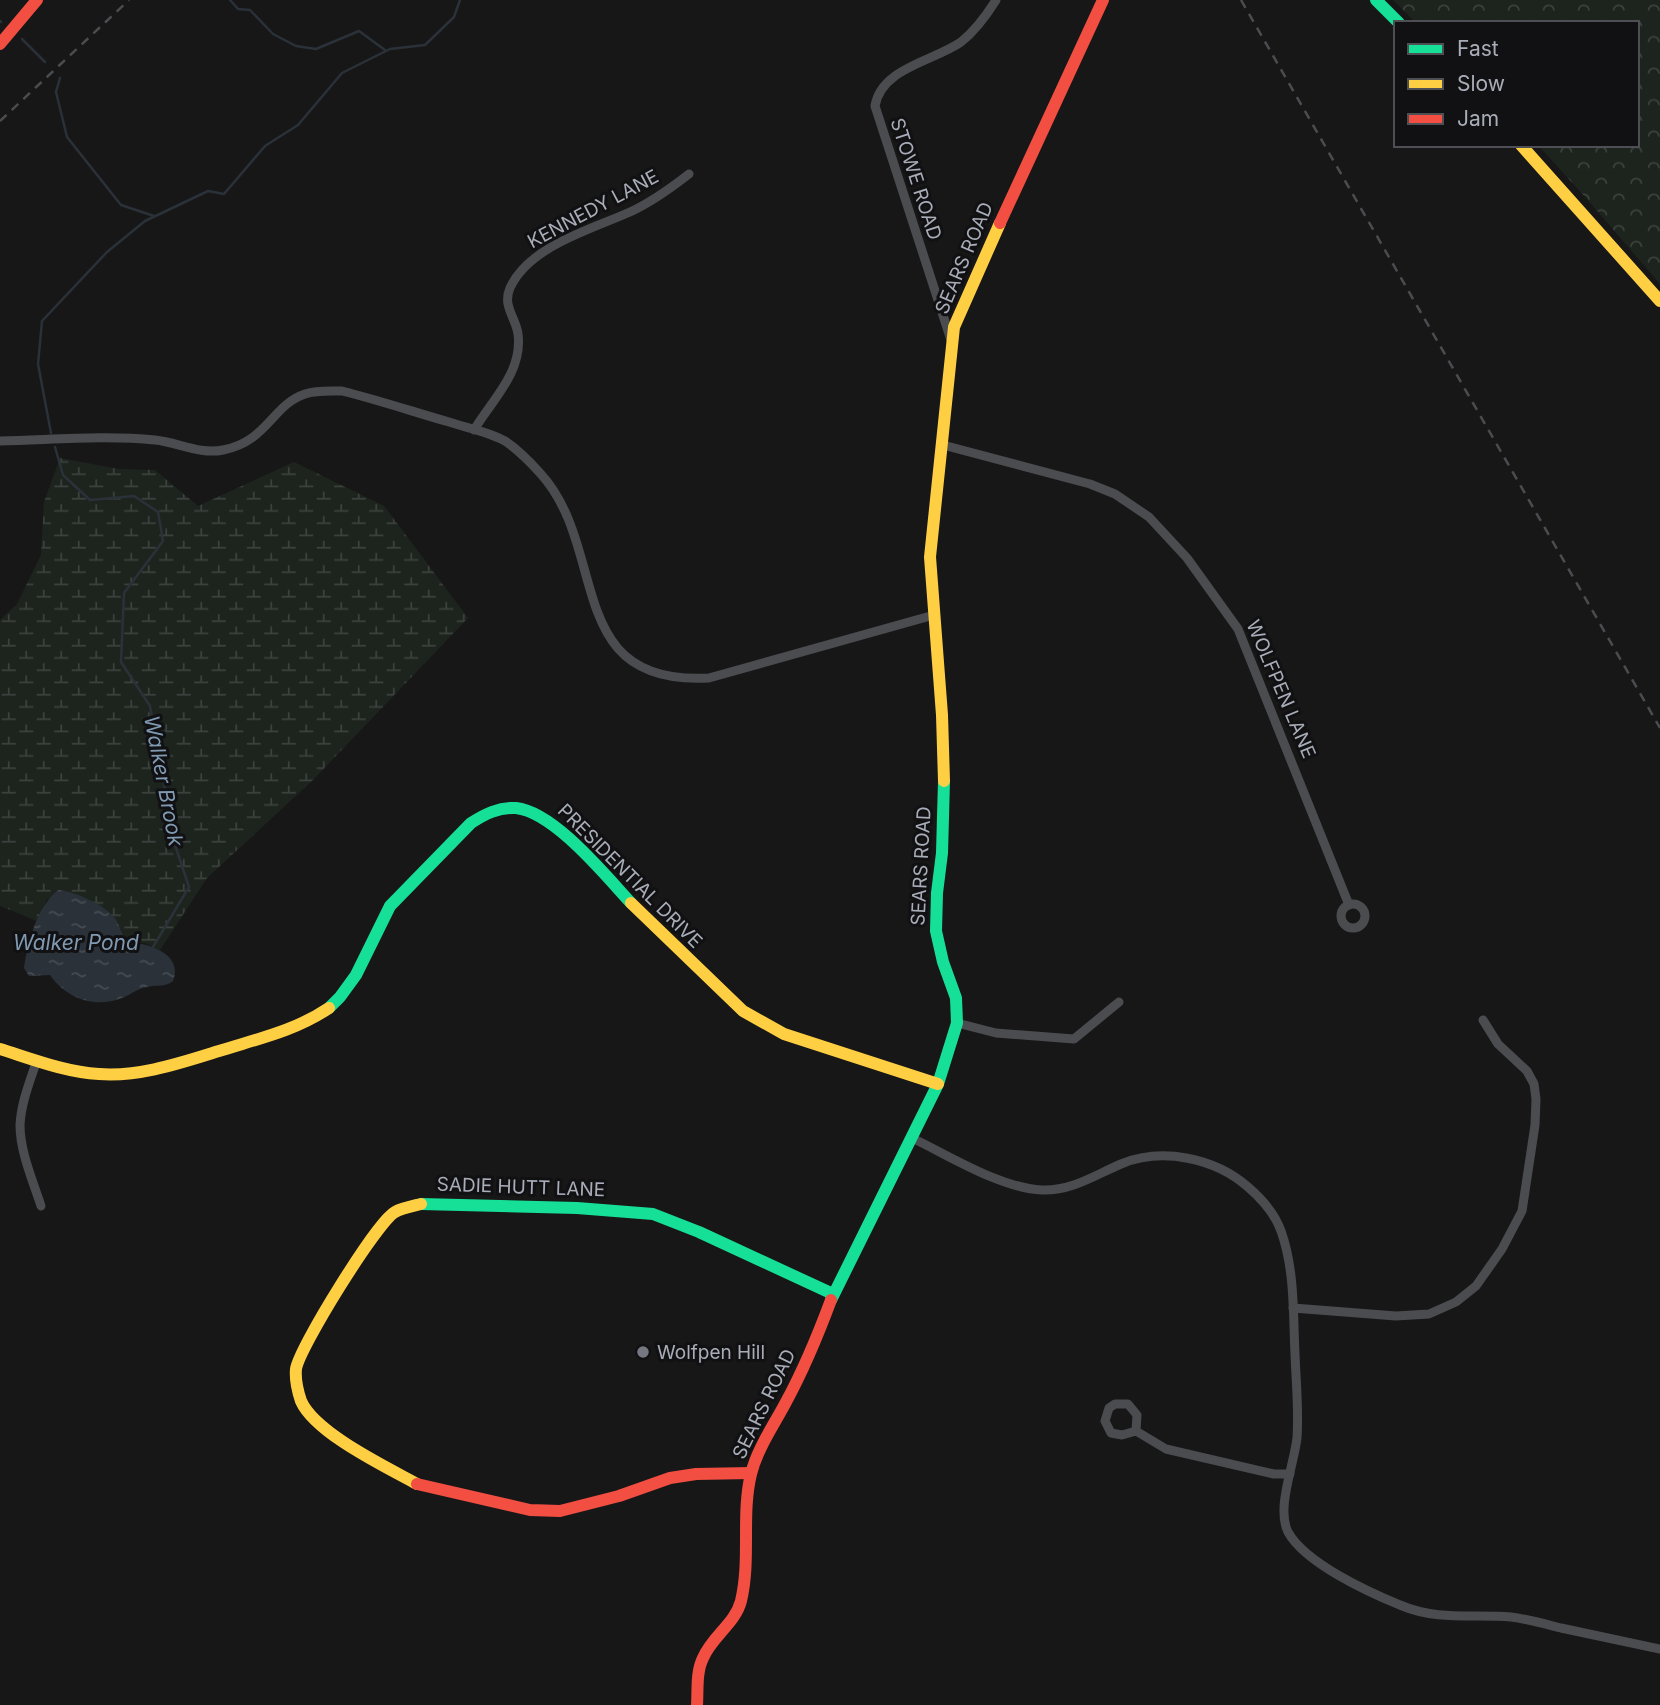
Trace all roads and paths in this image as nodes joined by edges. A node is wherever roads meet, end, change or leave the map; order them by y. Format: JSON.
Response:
{"nodes":[{"id":1,"x":37,"y":0,"type":"edge"},
{"id":2,"x":996,"y":0,"type":"edge"},
{"id":3,"x":1103,"y":0,"type":"edge"},
{"id":4,"x":1376,"y":0,"type":"edge"},
{"id":5,"x":1397,"y":21,"type":"edge"},
{"id":6,"x":0,"y":44,"type":"edge"},
{"id":7,"x":1523,"y":147,"type":"edge"},
{"id":8,"x":689,"y":174,"type":"dead end"},
{"id":9,"x":1660,"y":301,"type":"edge"},
{"id":10,"x":952,"y":342,"type":"junction"},
{"id":11,"x":474,"y":430,"type":"junction"},
{"id":12,"x":0,"y":441,"type":"edge"},
{"id":13,"x":943,"y":445,"type":"junction"},
{"id":14,"x":934,"y":615,"type":"junction"},
{"id":15,"x":1349,"y":905,"type":"dead end"},
{"id":16,"x":1119,"y":1002,"type":"dead end"},
{"id":17,"x":1483,"y":1020,"type":"dead end"},
{"id":18,"x":957,"y":1023,"type":"junction"},
{"id":19,"x":0,"y":1049,"type":"edge"},
{"id":20,"x":37,"y":1060,"type":"junction"},
{"id":21,"x":939,"y":1084,"type":"junction"},
{"id":22,"x":912,"y":1138,"type":"junction"},
{"id":23,"x":41,"y":1206,"type":"dead end"},
{"id":24,"x":833,"y":1294,"type":"junction"},
{"id":25,"x":1293,"y":1308,"type":"junction"},
{"id":26,"x":1136,"y":1431,"type":"dead end"},
{"id":27,"x":751,"y":1473,"type":"junction"},
{"id":28,"x":1290,"y":1474,"type":"junction"},
{"id":29,"x":1660,"y":1649,"type":"edge"},
{"id":30,"x":697,"y":1705,"type":"edge"}],
"edges":[{"from":1,"to":6,"type":"street"},
{"from":2,"to":10,"type":"street","name":"STOWE ROAD"},
{"from":3,"to":10,"type":"street","name":"SEARS ROAD"},
{"from":4,"to":5,"type":"street"},
{"from":7,"to":9,"type":"street"},
{"from":8,"to":11,"type":"street","name":"KENNEDY LANE"},
{"from":10,"to":13,"type":"street","name":"SEARS ROAD"},
{"from":11,"to":12,"type":"street"},
{"from":11,"to":14,"type":"street"},
{"from":13,"to":14,"type":"street","name":"SEARS ROAD"},
{"from":13,"to":15,"type":"street","name":"WOLFPEN LANE"},
{"from":14,"to":18,"type":"street","name":"SEARS ROAD"},
{"from":16,"to":18,"type":"street"},
{"from":17,"to":25,"type":"street"},
{"from":18,"to":21,"type":"street","name":"SEARS ROAD"},
{"from":19,"to":20,"type":"street","name":"PRESIDENTIAL DRIVE"},
{"from":20,"to":21,"type":"street","name":"PRESIDENTIAL DRIVE"},
{"from":20,"to":23,"type":"street"},
{"from":21,"to":22,"type":"street","name":"SEARS ROAD"},
{"from":22,"to":24,"type":"street","name":"SEARS ROAD"},
{"from":22,"to":25,"type":"street"},
{"from":24,"to":27,"type":"street","name":"SEARS ROAD"},
{"from":24,"to":27,"type":"street","name":"SADIE HUTT LANE"},
{"from":25,"to":28,"type":"street"},
{"from":26,"to":28,"type":"street"},
{"from":27,"to":30,"type":"street","name":"SEARS ROAD"},
{"from":28,"to":29,"type":"street"}]}
